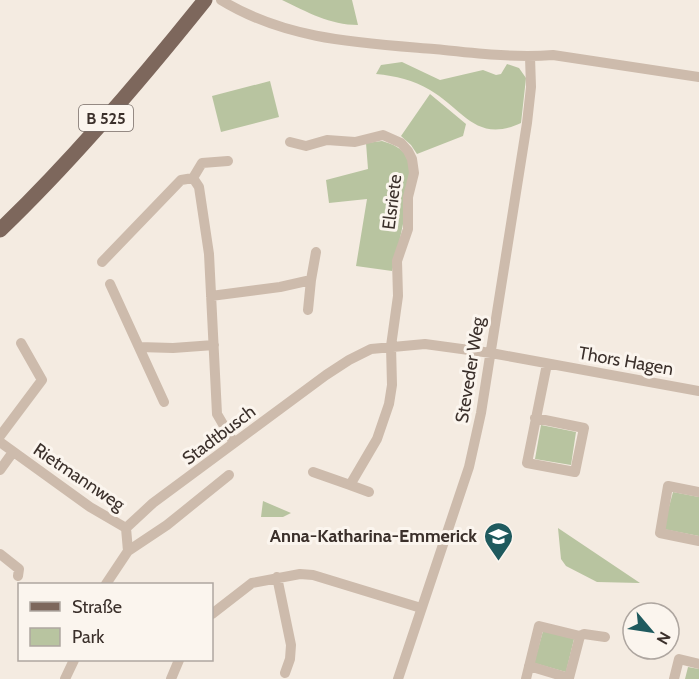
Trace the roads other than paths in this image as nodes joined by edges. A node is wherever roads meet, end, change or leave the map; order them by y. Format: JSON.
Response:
{"nodes":[{"id":1,"x":205,"y":0,"type":"edge"},
{"id":2,"x":221,"y":0,"type":"edge"},
{"id":3,"x":530,"y":57,"type":"junction"},
{"id":4,"x":699,"y":77,"type":"edge"},
{"id":5,"x":290,"y":142,"type":"dead end"},
{"id":6,"x":228,"y":162,"type":"dead end"},
{"id":7,"x":193,"y":178,"type":"junction"},
{"id":8,"x":0,"y":230,"type":"edge"},
{"id":9,"x":316,"y":252,"type":"dead end"},
{"id":10,"x":102,"y":262,"type":"dead end"},
{"id":11,"x":311,"y":280,"type":"junction"},
{"id":12,"x":110,"y":284,"type":"dead end"},
{"id":13,"x":211,"y":296,"type":"junction"},
{"id":14,"x":308,"y":310,"type":"dead end"},
{"id":15,"x":21,"y":343,"type":"dead end"},
{"id":16,"x":213,"y":345,"type":"junction"},
{"id":17,"x":139,"y":346,"type":"junction"},
{"id":18,"x":391,"y":346,"type":"junction"},
{"id":19,"x":490,"y":353,"type":"junction"},
{"id":20,"x":547,"y":364,"type":"junction"},
{"id":21,"x":699,"y":391,"type":"edge"},
{"id":22,"x":164,"y":402,"type":"dead end"},
{"id":23,"x":535,"y":418,"type":"junction"},
{"id":24,"x":0,"y":436,"type":"edge"},
{"id":25,"x":0,"y":442,"type":"edge"},
{"id":26,"x":234,"y":443,"type":"junction"},
{"id":27,"x":13,"y":452,"type":"junction"},
{"id":28,"x":0,"y":470,"type":"edge"},
{"id":29,"x":313,"y":472,"type":"dead end"},
{"id":30,"x":229,"y":475,"type":"dead end"},
{"id":31,"x":350,"y":485,"type":"junction"},
{"id":32,"x":369,"y":492,"type":"dead end"},
{"id":33,"x":699,"y":492,"type":"edge"},
{"id":34,"x":126,"y":528,"type":"junction"},
{"id":35,"x":699,"y":541,"type":"edge"},
{"id":36,"x":128,"y":551,"type":"junction"},
{"id":37,"x":0,"y":554,"type":"edge"},
{"id":38,"x":18,"y":576,"type":"dead end"},
{"id":39,"x":277,"y":578,"type":"junction"},
{"id":40,"x":107,"y":583,"type":"edge"},
{"id":41,"x":421,"y":608,"type":"junction"},
{"id":42,"x":213,"y":613,"type":"edge"},
{"id":43,"x":580,"y":636,"type":"junction"},
{"id":44,"x":605,"y":637,"type":"dead end"},
{"id":45,"x":74,"y":661,"type":"edge"},
{"id":46,"x":179,"y":661,"type":"edge"},
{"id":47,"x":699,"y":664,"type":"edge"},
{"id":48,"x":529,"y":666,"type":"junction"},
{"id":49,"x":285,"y":673,"type":"dead end"},
{"id":50,"x":65,"y":679,"type":"edge"},
{"id":51,"x":171,"y":679,"type":"edge"},
{"id":52,"x":398,"y":679,"type":"edge"},
{"id":53,"x":525,"y":679,"type":"edge"},
{"id":54,"x":674,"y":679,"type":"edge"}],
"edges":[{"from":1,"to":8,"type":"main road","number":"B 525"},
{"from":2,"to":3,"type":"street"},
{"from":3,"to":4,"type":"street"},
{"from":3,"to":19,"type":"street","name":"Steveder Weg"},
{"from":5,"to":18,"type":"street","name":"Elsriete"},
{"from":6,"to":7,"type":"street"},
{"from":7,"to":10,"type":"street"},
{"from":7,"to":13,"type":"street"},
{"from":9,"to":11,"type":"street"},
{"from":11,"to":13,"type":"street"},
{"from":11,"to":14,"type":"street"},
{"from":12,"to":17,"type":"street"},
{"from":13,"to":16,"type":"street"},
{"from":15,"to":24,"type":"street"},
{"from":16,"to":17,"type":"street"},
{"from":16,"to":26,"type":"street"},
{"from":17,"to":22,"type":"street"},
{"from":18,"to":19,"type":"street","name":"Stadtbusch"},
{"from":18,"to":26,"type":"street","name":"Stadtbusch"},
{"from":18,"to":31,"type":"street"},
{"from":19,"to":20,"type":"street","name":"Thors Hagen"},
{"from":19,"to":41,"type":"street","name":"Steveder Weg"},
{"from":20,"to":21,"type":"street","name":"Thors Hagen"},
{"from":20,"to":23,"type":"street"},
{"from":23,"to":23,"type":"street"},
{"from":25,"to":27,"type":"street","name":"Rietmannweg"},
{"from":26,"to":34,"type":"street","name":"Stadtbusch"},
{"from":27,"to":28,"type":"street","name":"Rietmannweg"},
{"from":27,"to":34,"type":"street","name":"Rietmannweg"},
{"from":29,"to":31,"type":"street"},
{"from":30,"to":36,"type":"street"},
{"from":31,"to":32,"type":"street"},
{"from":33,"to":35,"type":"street"},
{"from":34,"to":36,"type":"street"},
{"from":36,"to":40,"type":"street"},
{"from":37,"to":38,"type":"street"},
{"from":39,"to":41,"type":"street"},
{"from":39,"to":42,"type":"street"},
{"from":39,"to":49,"type":"street"},
{"from":41,"to":52,"type":"street","name":"Steveder Weg"},
{"from":43,"to":44,"type":"street"},
{"from":43,"to":48,"type":"street"},
{"from":43,"to":48,"type":"street"},
{"from":45,"to":50,"type":"street"},
{"from":46,"to":51,"type":"street"},
{"from":47,"to":54,"type":"street"},
{"from":48,"to":53,"type":"street"}]}
